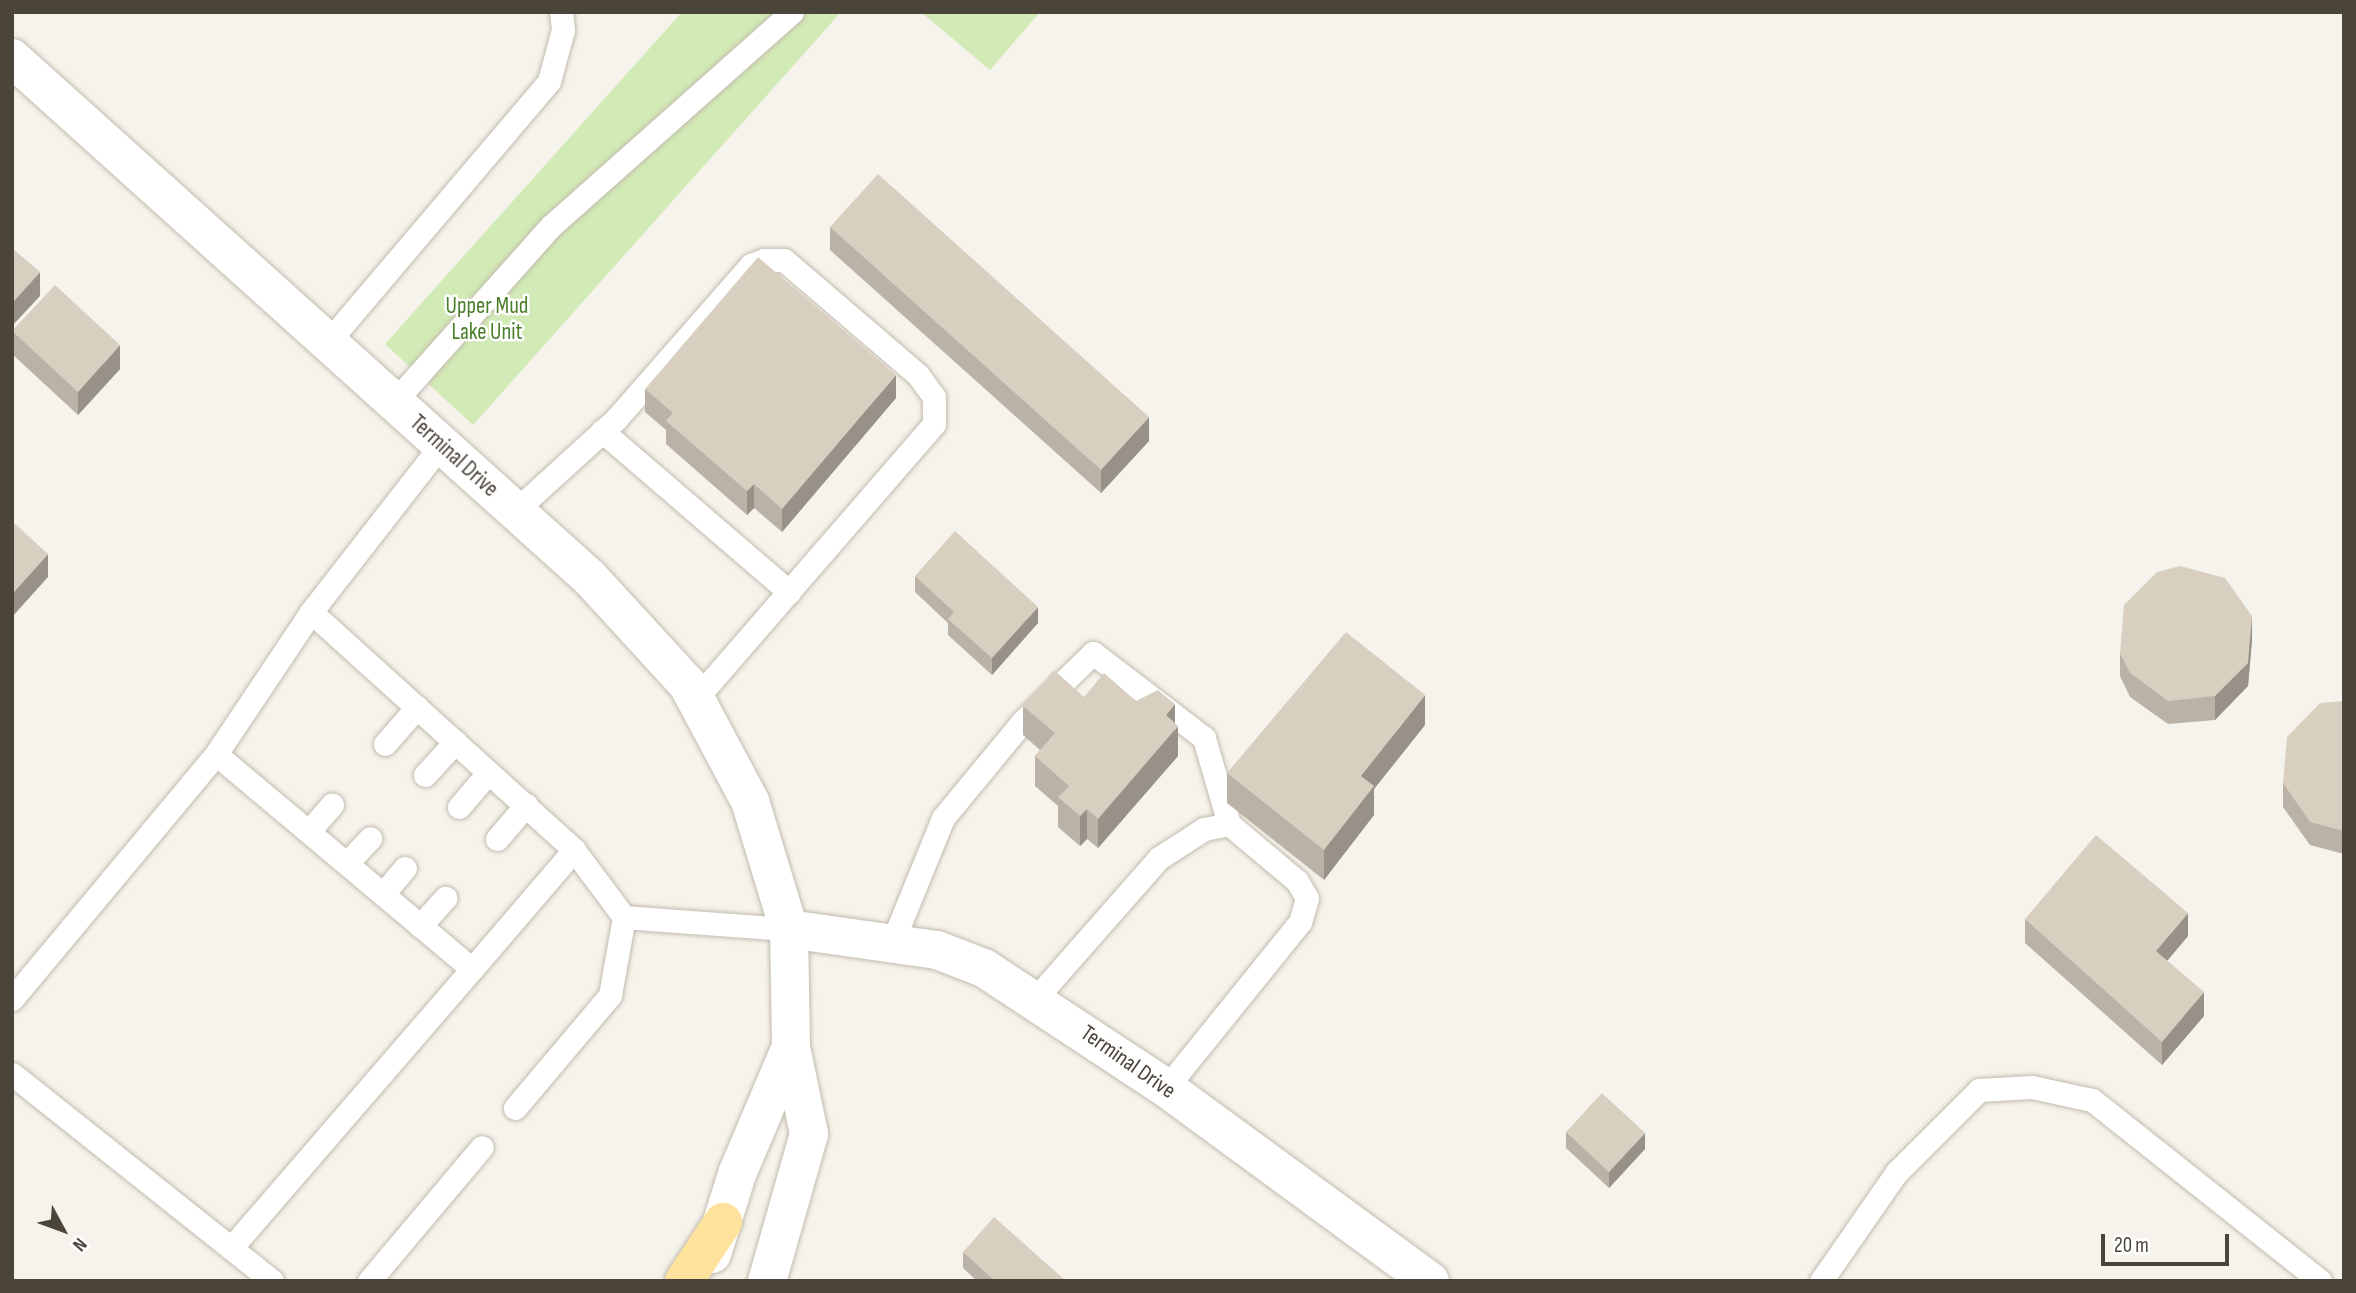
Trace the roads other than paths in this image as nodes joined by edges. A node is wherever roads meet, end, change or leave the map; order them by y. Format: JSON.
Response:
{"nodes":[{"id":1,"x":561,"y":12,"type":"edge"},
{"id":2,"x":792,"y":12,"type":"edge"},
{"id":3,"x":12,"y":58,"type":"edge"},
{"id":4,"x":328,"y":342,"type":"junction"},
{"id":5,"x":394,"y":402,"type":"junction"},
{"id":6,"x":602,"y":431,"type":"junction"},
{"id":7,"x":441,"y":445,"type":"junction"},
{"id":8,"x":515,"y":511,"type":"junction"},
{"id":9,"x":789,"y":592,"type":"junction"},
{"id":10,"x":311,"y":612,"type":"junction"},
{"id":11,"x":696,"y":699,"type":"junction"},
{"id":12,"x":417,"y":707,"type":"junction"},
{"id":13,"x":455,"y":742,"type":"junction"},
{"id":14,"x":385,"y":744,"type":"dead end"},
{"id":15,"x":216,"y":754,"type":"junction"},
{"id":16,"x":488,"y":773,"type":"junction"},
{"id":17,"x":425,"y":775,"type":"dead end"},
{"id":18,"x":332,"y":805,"type":"dead end"},
{"id":19,"x":526,"y":805,"type":"junction"},
{"id":20,"x":459,"y":807,"type":"dead end"},
{"id":21,"x":1229,"y":824,"type":"junction"},
{"id":22,"x":309,"y":831,"type":"junction"},
{"id":23,"x":370,"y":838,"type":"dead end"},
{"id":24,"x":497,"y":839,"type":"dead end"},
{"id":25,"x":574,"y":850,"type":"junction"},
{"id":26,"x":347,"y":863,"type":"junction"},
{"id":27,"x":405,"y":868,"type":"dead end"},
{"id":28,"x":383,"y":894,"type":"junction"},
{"id":29,"x":445,"y":898,"type":"dead end"},
{"id":30,"x":624,"y":917,"type":"junction"},
{"id":31,"x":420,"y":926,"type":"junction"},
{"id":32,"x":789,"y":929,"type":"junction"},
{"id":33,"x":892,"y":943,"type":"junction"},
{"id":34,"x":471,"y":969,"type":"junction"},
{"id":35,"x":1036,"y":998,"type":"junction"},
{"id":36,"x":12,"y":999,"type":"edge"},
{"id":37,"x":791,"y":1047,"type":"junction"},
{"id":38,"x":12,"y":1074,"type":"edge"},
{"id":39,"x":1166,"y":1088,"type":"junction"},
{"id":40,"x":515,"y":1108,"type":"dead end"},
{"id":41,"x":482,"y":1147,"type":"dead end"},
{"id":42,"x":723,"y":1222,"type":"junction"},
{"id":43,"x":230,"y":1248,"type":"junction"},
{"id":44,"x":272,"y":1281,"type":"edge"},
{"id":45,"x":369,"y":1281,"type":"edge"},
{"id":46,"x":684,"y":1281,"type":"edge"},
{"id":47,"x":704,"y":1281,"type":"edge"},
{"id":48,"x":767,"y":1281,"type":"edge"},
{"id":49,"x":1430,"y":1281,"type":"edge"},
{"id":50,"x":1821,"y":1281,"type":"edge"},
{"id":51,"x":2320,"y":1281,"type":"edge"}],
"edges":[{"from":1,"to":4,"type":"lane"},
{"from":2,"to":5,"type":"lane"},
{"from":3,"to":4,"type":"street","name":"Terminal Drive"},
{"from":4,"to":5,"type":"street","name":"Terminal Drive"},
{"from":5,"to":7,"type":"street","name":"Terminal Drive"},
{"from":6,"to":8,"type":"lane"},
{"from":6,"to":9,"type":"lane"},
{"from":6,"to":9,"type":"lane"},
{"from":7,"to":8,"type":"street","name":"Terminal Drive"},
{"from":7,"to":10,"type":"lane"},
{"from":8,"to":11,"type":"street","name":"Terminal Drive"},
{"from":9,"to":11,"type":"lane"},
{"from":10,"to":12,"type":"lane"},
{"from":10,"to":15,"type":"lane"},
{"from":11,"to":32,"type":"street","name":"Terminal Drive"},
{"from":12,"to":13,"type":"lane"},
{"from":12,"to":14,"type":"lane"},
{"from":13,"to":16,"type":"lane"},
{"from":13,"to":17,"type":"lane"},
{"from":15,"to":22,"type":"lane"},
{"from":15,"to":36,"type":"lane"},
{"from":16,"to":19,"type":"lane"},
{"from":16,"to":20,"type":"lane"},
{"from":18,"to":22,"type":"lane"},
{"from":19,"to":24,"type":"lane"},
{"from":19,"to":25,"type":"lane"},
{"from":21,"to":33,"type":"lane"},
{"from":21,"to":35,"type":"lane"},
{"from":21,"to":39,"type":"lane"},
{"from":22,"to":26,"type":"lane"},
{"from":23,"to":26,"type":"lane"},
{"from":25,"to":30,"type":"lane"},
{"from":25,"to":34,"type":"lane"},
{"from":26,"to":28,"type":"lane"},
{"from":27,"to":28,"type":"lane"},
{"from":28,"to":31,"type":"lane"},
{"from":29,"to":31,"type":"lane"},
{"from":30,"to":32,"type":"lane"},
{"from":30,"to":40,"type":"lane"},
{"from":31,"to":34,"type":"lane"},
{"from":32,"to":33,"type":"street","name":"Terminal Drive"},
{"from":32,"to":37,"type":"street","name":"Terminal Drive"},
{"from":33,"to":35,"type":"street","name":"Terminal Drive"},
{"from":34,"to":43,"type":"lane"},
{"from":35,"to":39,"type":"street","name":"Terminal Drive"},
{"from":37,"to":42,"type":"street","name":"Terminal Drive"},
{"from":37,"to":48,"type":"street","name":"Terminal Drive"},
{"from":38,"to":43,"type":"lane"},
{"from":39,"to":49,"type":"street","name":"Terminal Drive"},
{"from":41,"to":45,"type":"lane"},
{"from":42,"to":46,"type":"main road"},
{"from":42,"to":47,"type":"street","name":"Terminal Drive"},
{"from":43,"to":44,"type":"lane"},
{"from":50,"to":51,"type":"lane"}]}
